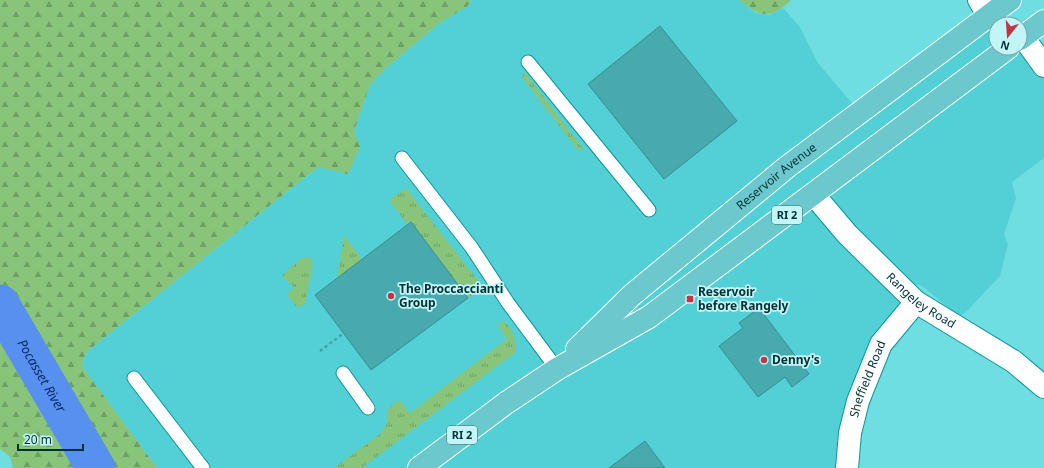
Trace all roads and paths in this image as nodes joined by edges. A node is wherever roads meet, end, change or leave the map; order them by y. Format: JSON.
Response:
{"nodes":[{"id":1,"x":1010,"y":0,"type":"edge"},
{"id":2,"x":984,"y":8,"type":"edge"},
{"id":3,"x":1044,"y":21,"type":"edge"},
{"id":4,"x":1028,"y":33,"type":"edge"},
{"id":5,"x":1028,"y":51,"type":"edge"},
{"id":6,"x":997,"y":56,"type":"edge"},
{"id":7,"x":528,"y":62,"type":"dead end"},
{"id":8,"x":1044,"y":66,"type":"edge"},
{"id":9,"x":402,"y":158,"type":"dead end"},
{"id":10,"x":814,"y":195,"type":"junction"},
{"id":11,"x":649,"y":210,"type":"dead end"},
{"id":12,"x":916,"y":302,"type":"junction"},
{"id":13,"x":344,"y":333,"type":"dead end"},
{"id":14,"x":320,"y":351,"type":"dead end"},
{"id":15,"x":558,"y":369,"type":"junction"},
{"id":16,"x":343,"y":373,"type":"dead end"},
{"id":17,"x":134,"y":378,"type":"dead end"},
{"id":18,"x":1044,"y":387,"type":"edge"},
{"id":19,"x":368,"y":408,"type":"dead end"},
{"id":20,"x":202,"y":468,"type":"edge"},
{"id":21,"x":419,"y":468,"type":"edge"},
{"id":22,"x":847,"y":468,"type":"edge"}],
"edges":[{"from":1,"to":2,"type":"main road","name":"Reservoir Avenue","number":"RI 2"},
{"from":2,"to":15,"type":"main road","name":"Reservoir Avenue","number":"RI 2"},
{"from":3,"to":4,"type":"main road","name":"Reservoir Avenue","number":"RI 2"},
{"from":5,"to":8,"type":"street"},
{"from":6,"to":10,"type":"main road","name":"Reservoir Avenue","number":"RI 2"},
{"from":7,"to":11,"type":"lane"},
{"from":9,"to":15,"type":"lane"},
{"from":10,"to":12,"type":"street","name":"Rangeley Road"},
{"from":10,"to":15,"type":"main road","name":"Reservoir Avenue","number":"RI 2"},
{"from":12,"to":18,"type":"street","name":"Rangeley Road"},
{"from":12,"to":22,"type":"street","name":"Sheffield Road"},
{"from":13,"to":14,"type":"path"},
{"from":15,"to":21,"type":"main road","name":"Reservoir Avenue","number":"RI 2"},
{"from":16,"to":19,"type":"lane"},
{"from":17,"to":20,"type":"lane"}]}
